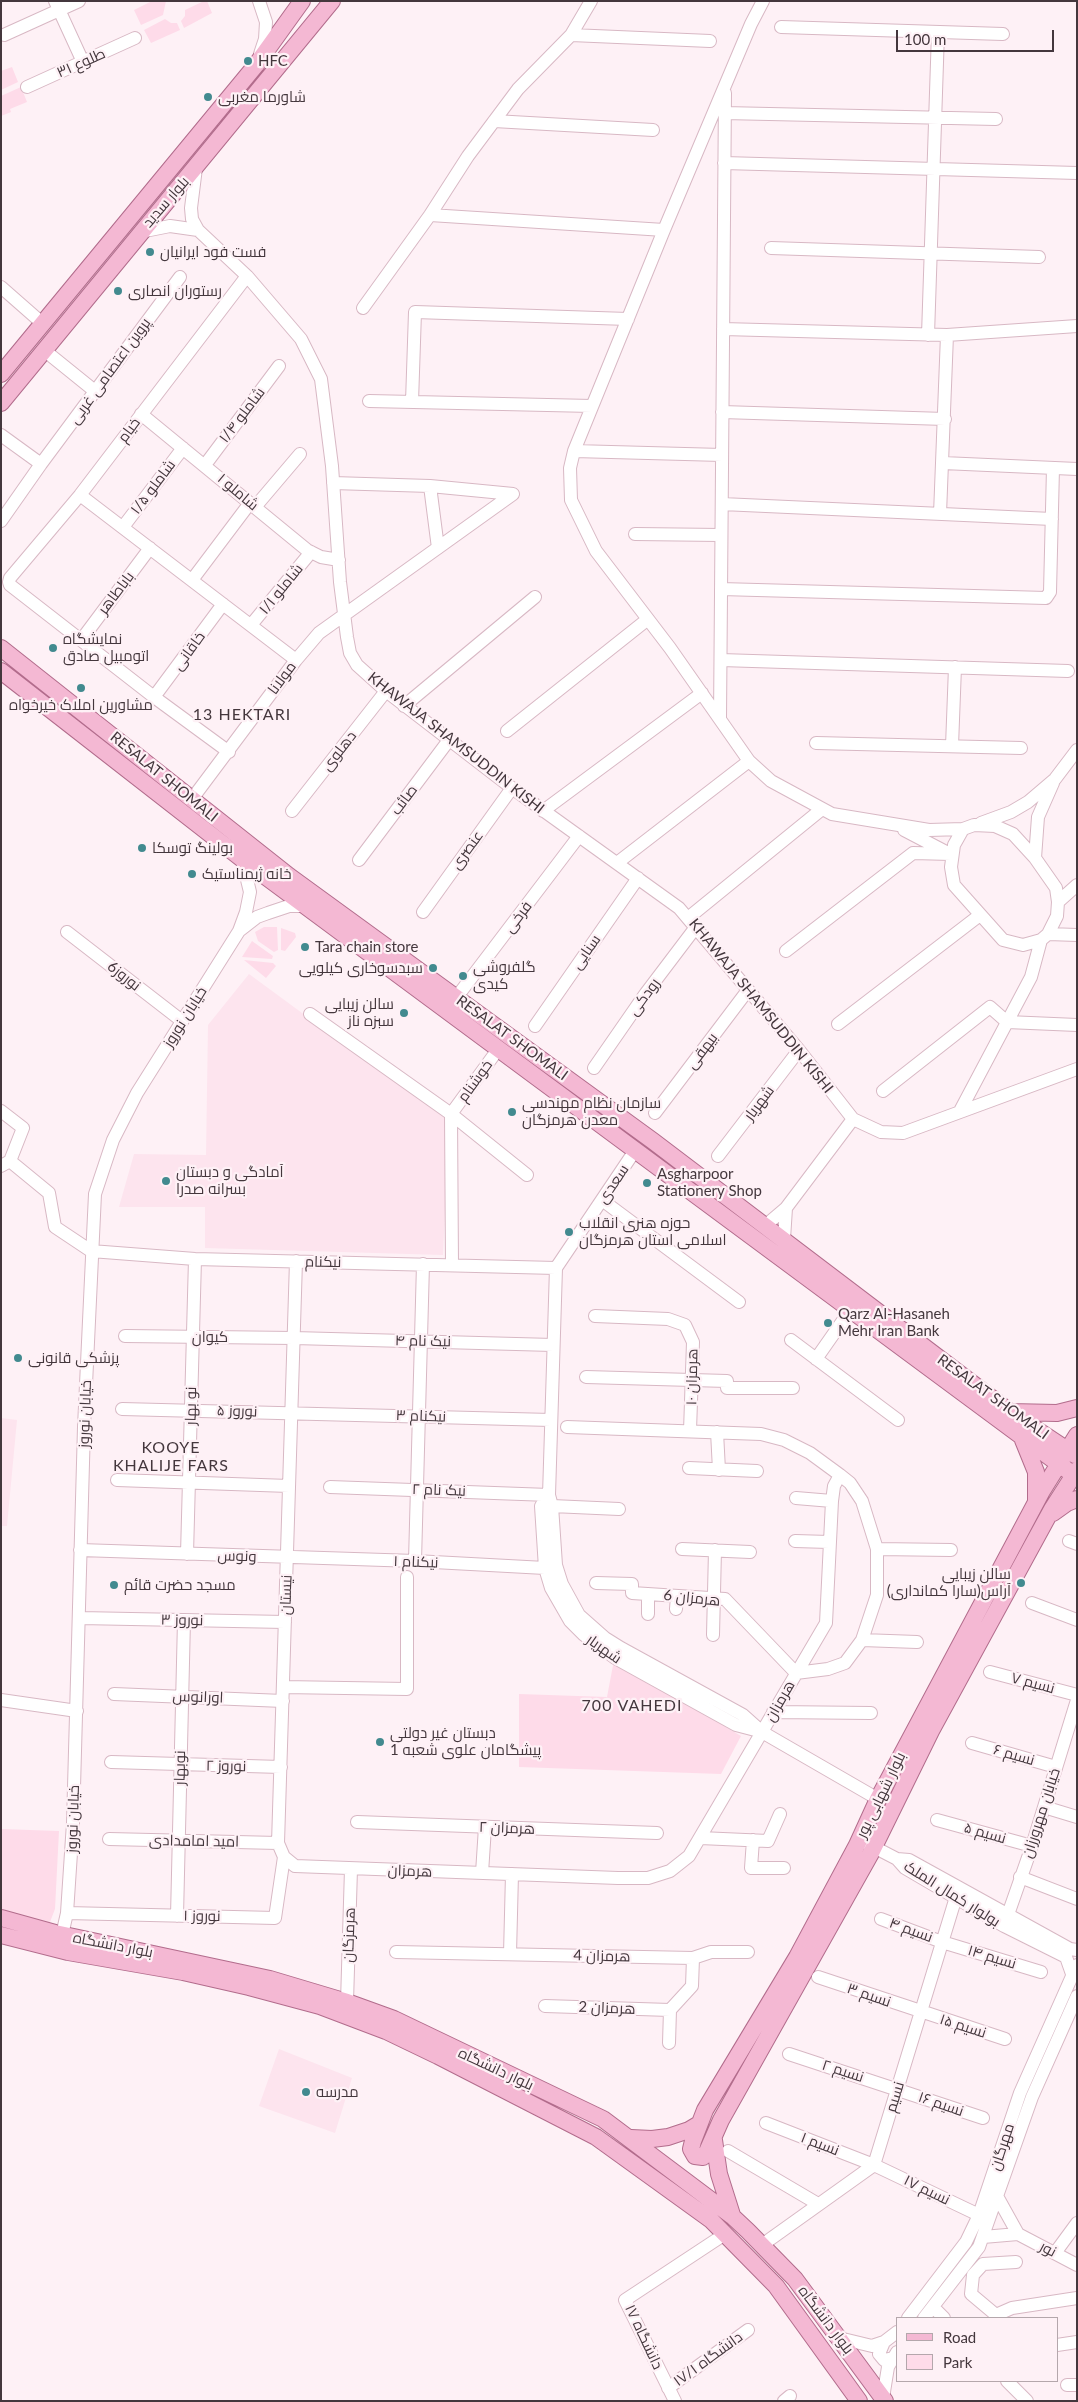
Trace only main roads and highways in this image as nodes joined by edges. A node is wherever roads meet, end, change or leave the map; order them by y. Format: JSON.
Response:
{"nodes":[{"id":1,"x":302,"y":1,"type":"edge"},
{"id":2,"x":332,"y":1,"type":"edge"},
{"id":3,"x":1,"y":374,"type":"edge"},
{"id":4,"x":1,"y":403,"type":"edge"},
{"id":5,"x":1,"y":648,"type":"edge"},
{"id":6,"x":1,"y":671,"type":"edge"},
{"id":7,"x":856,"y":1303,"type":"junction"},
{"id":8,"x":1077,"y":1408,"type":"edge"},
{"id":9,"x":1010,"y":1412,"type":"junction"},
{"id":10,"x":1077,"y":1435,"type":"edge"},
{"id":11,"x":1021,"y":1436,"type":"junction"},
{"id":12,"x":1072,"y":1453,"type":"edge"},
{"id":13,"x":1059,"y":1464,"type":"junction"},
{"id":14,"x":1076,"y":1474,"type":"edge"},
{"id":15,"x":1077,"y":1500,"type":"edge"},
{"id":16,"x":1035,"y":1505,"type":"junction"},
{"id":17,"x":1046,"y":1520,"type":"junction"},
{"id":18,"x":878,"y":1798,"type":"junction"},
{"id":19,"x":893,"y":1806,"type":"junction"},
{"id":20,"x":866,"y":1843,"type":"junction"},
{"id":21,"x":1,"y":1918,"type":"edge"},
{"id":22,"x":1,"y":1935,"type":"edge"},
{"id":23,"x":699,"y":2124,"type":"junction"},
{"id":24,"x":715,"y":2132,"type":"junction"},
{"id":25,"x":632,"y":2138,"type":"junction"},
{"id":26,"x":732,"y":2216,"type":"junction"},
{"id":27,"x":835,"y":2333,"type":"junction"},
{"id":28,"x":814,"y":2339,"type":"junction"},
{"id":29,"x":884,"y":2399,"type":"edge"},
{"id":30,"x":859,"y":2401,"type":"edge"}],
"edges":[{"from":1,"to":3,"type":"main road","name":"بلوار سدید"},
{"from":2,"to":4,"type":"main road","name":"بلوار سدید"},
{"from":5,"to":7,"type":"main road","name":"RESALAT SHOMALI"},
{"from":6,"to":7,"type":"main road","name":"RESALAT SHOMALI"},
{"from":7,"to":9,"type":"main road","name":"RESALAT SHOMALI"},
{"from":7,"to":11,"type":"main road","name":"RESALAT SHOMALI"},
{"from":8,"to":9,"type":"main road"},
{"from":9,"to":12,"type":"main road","name":"RESALAT SHOMALI"},
{"from":10,"to":12,"type":"main road","name":"بلوار شهابی پور"},
{"from":11,"to":13,"type":"main road","name":"RESALAT SHOMALI"},
{"from":11,"to":16,"type":"main road"},
{"from":12,"to":13,"type":"main road","name":"بلوار شهابی پور"},
{"from":13,"to":14,"type":"main road","name":"RESALAT SHOMALI"},
{"from":13,"to":16,"type":"main road","name":"بلوار شهابی پور"},
{"from":14,"to":17,"type":"main road","name":"بلوار شهابی پور"},
{"from":15,"to":17,"type":"main road"},
{"from":16,"to":18,"type":"main road","name":"بلوار شهابی پور"},
{"from":17,"to":19,"type":"main road","name":"بلوار شهابی پور"},
{"from":18,"to":19,"type":"main road"},
{"from":18,"to":20,"type":"main road","name":"بلوار شهابی پور"},
{"from":19,"to":20,"type":"main road","name":"بلوار شهابی پور"},
{"from":20,"to":23,"type":"main road","name":"بلوار شهابی پور"},
{"from":20,"to":24,"type":"main road","name":"بلوار شهابی پور"},
{"from":21,"to":25,"type":"main road","name":"بلوار دانشگاه"},
{"from":22,"to":28,"type":"main road","name":"بلوار دانشگاه"},
{"from":23,"to":24,"type":"main road","name":"بلوار شهابی پور"},
{"from":23,"to":25,"type":"main road"},
{"from":24,"to":26,"type":"main road"},
{"from":25,"to":26,"type":"main road","name":"بلوار دانشگاه"},
{"from":26,"to":27,"type":"main road","name":"بلوار دانشگاه"},
{"from":27,"to":28,"type":"main road"},
{"from":27,"to":29,"type":"main road","name":"بلوار دانشگاه"},
{"from":28,"to":30,"type":"main road","name":"بلوار دانشگاه"}]}
